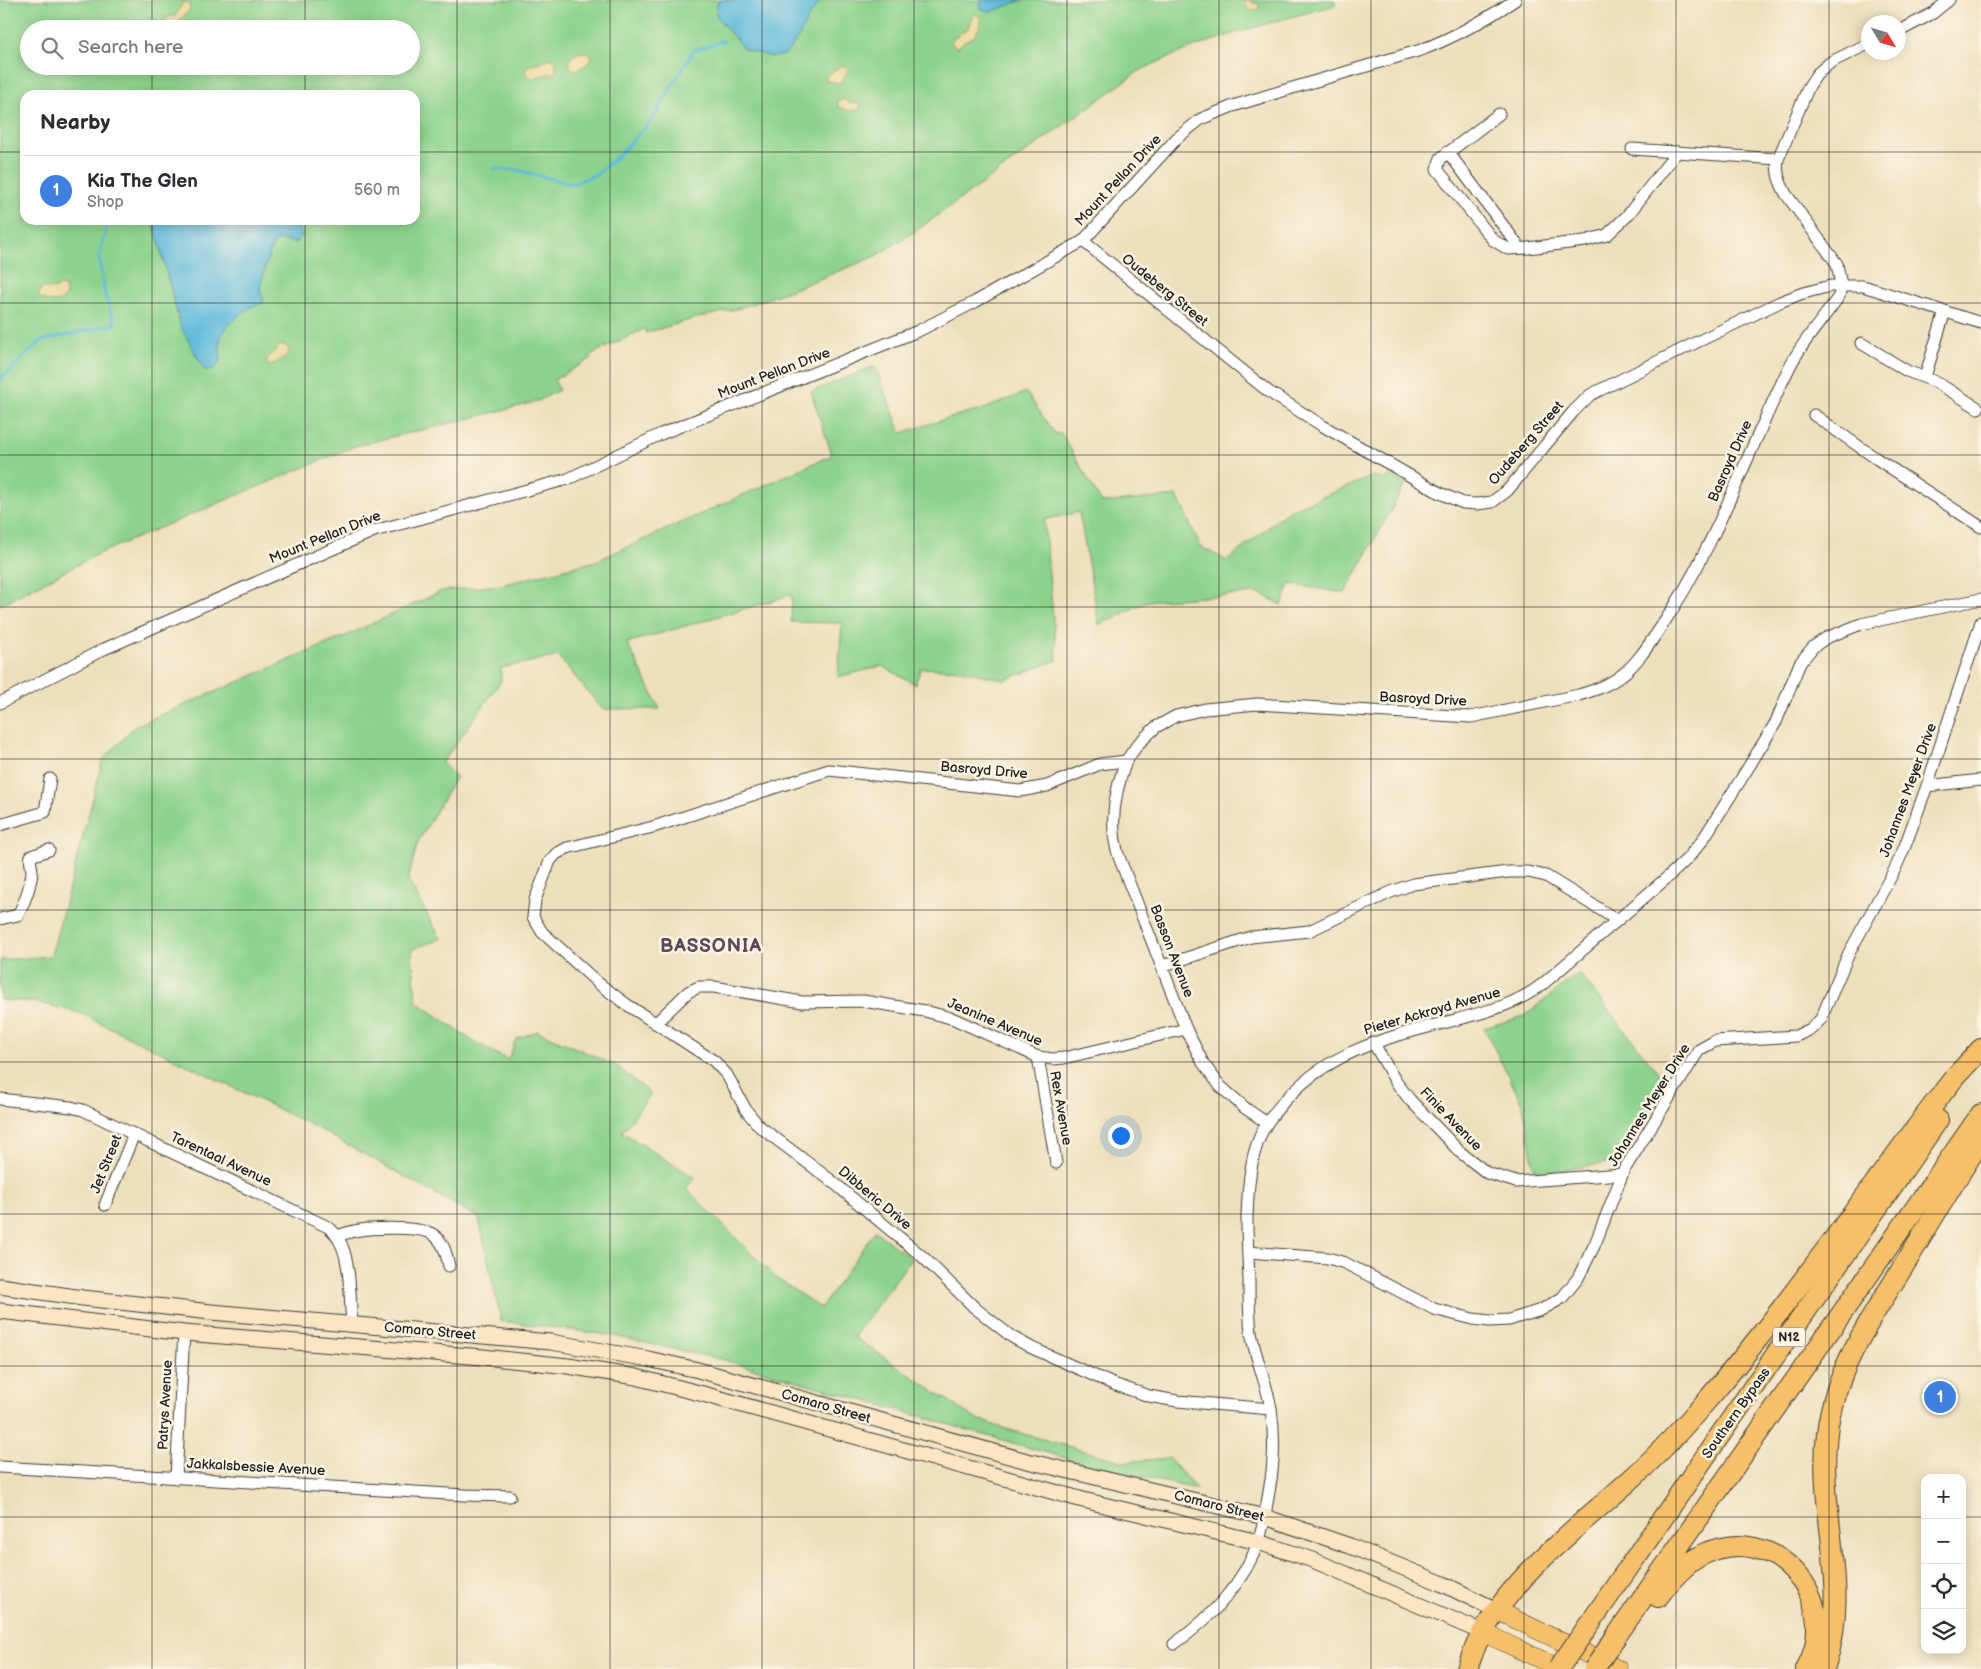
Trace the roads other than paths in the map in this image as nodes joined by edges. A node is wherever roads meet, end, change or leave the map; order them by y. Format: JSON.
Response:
{"nodes":[{"id":1,"x":1515,"y":0,"type":"edge"},
{"id":2,"x":1949,"y":0,"type":"edge"},
{"id":3,"x":1906,"y":28,"type":"edge"},
{"id":4,"x":1861,"y":47,"type":"edge"},
{"id":5,"x":1499,"y":114,"type":"dead end"},
{"id":6,"x":1632,"y":149,"type":"dead end"},
{"id":7,"x":1448,"y":152,"type":"junction"},
{"id":8,"x":1677,"y":152,"type":"junction"},
{"id":9,"x":1778,"y":159,"type":"junction"},
{"id":10,"x":1083,"y":241,"type":"junction"},
{"id":11,"x":1520,"y":248,"type":"junction"},
{"id":12,"x":1841,"y":285,"type":"junction"},
{"id":13,"x":1945,"y":312,"type":"junction"},
{"id":14,"x":1981,"y":323,"type":"edge"},
{"id":15,"x":1862,"y":343,"type":"dead end"},
{"id":16,"x":1925,"y":377,"type":"junction"},
{"id":17,"x":1978,"y":408,"type":"dead end"},
{"id":18,"x":1814,"y":415,"type":"dead end"},
{"id":19,"x":1981,"y":527,"type":"edge"},
{"id":20,"x":1981,"y":599,"type":"edge"},
{"id":21,"x":1981,"y":622,"type":"edge"},
{"id":22,"x":0,"y":703,"type":"edge"},
{"id":23,"x":1126,"y":761,"type":"junction"},
{"id":24,"x":50,"y":779,"type":"dead end"},
{"id":25,"x":1981,"y":780,"type":"edge"},
{"id":26,"x":1927,"y":786,"type":"junction"},
{"id":27,"x":0,"y":825,"type":"edge"},
{"id":28,"x":49,"y":850,"type":"dead end"},
{"id":29,"x":535,"y":900,"type":"joint"},
{"id":30,"x":0,"y":919,"type":"edge"},
{"id":31,"x":1617,"y":920,"type":"junction"},
{"id":32,"x":1162,"y":966,"type":"junction"},
{"id":33,"x":656,"y":1024,"type":"junction"},
{"id":34,"x":1186,"y":1028,"type":"junction"},
{"id":35,"x":1373,"y":1042,"type":"junction"},
{"id":36,"x":1981,"y":1049,"type":"edge"},
{"id":37,"x":1038,"y":1057,"type":"junction"},
{"id":38,"x":1981,"y":1057,"type":"edge"},
{"id":39,"x":0,"y":1098,"type":"edge"},
{"id":40,"x":1981,"y":1114,"type":"edge"},
{"id":41,"x":1267,"y":1123,"type":"junction"},
{"id":42,"x":134,"y":1134,"type":"junction"},
{"id":43,"x":1981,"y":1140,"type":"edge"},
{"id":44,"x":1056,"y":1163,"type":"dead end"},
{"id":45,"x":1622,"y":1174,"type":"junction"},
{"id":46,"x":105,"y":1205,"type":"dead end"},
{"id":47,"x":337,"y":1236,"type":"junction"},
{"id":48,"x":1248,"y":1252,"type":"junction"},
{"id":49,"x":449,"y":1266,"type":"dead end"},
{"id":50,"x":0,"y":1286,"type":"edge"},
{"id":51,"x":0,"y":1311,"type":"edge"},
{"id":52,"x":352,"y":1324,"type":"junction"},
{"id":53,"x":184,"y":1333,"type":"junction"},
{"id":54,"x":1271,"y":1409,"type":"junction"},
{"id":55,"x":0,"y":1467,"type":"edge"},
{"id":56,"x":176,"y":1478,"type":"junction"},
{"id":57,"x":510,"y":1496,"type":"dead end"},
{"id":58,"x":1265,"y":1517,"type":"junction"},
{"id":59,"x":1258,"y":1542,"type":"junction"},
{"id":60,"x":1496,"y":1610,"type":"junction"},
{"id":61,"x":1482,"y":1632,"type":"junction"},
{"id":62,"x":1621,"y":1638,"type":"junction"},
{"id":63,"x":1174,"y":1644,"type":"dead end"},
{"id":64,"x":1467,"y":1669,"type":"edge"},
{"id":65,"x":1559,"y":1669,"type":"edge"},
{"id":66,"x":1594,"y":1669,"type":"edge"},
{"id":67,"x":1601,"y":1669,"type":"edge"},
{"id":68,"x":1618,"y":1669,"type":"edge"},
{"id":69,"x":1806,"y":1669,"type":"edge"},
{"id":70,"x":1824,"y":1669,"type":"edge"}],
"edges":[{"from":1,"to":10,"type":"street","name":"Mount Pellan Drive"},
{"from":2,"to":3,"type":"street"},
{"from":4,"to":9,"type":"street"},
{"from":5,"to":7,"type":"street"},
{"from":6,"to":8,"type":"street"},
{"from":7,"to":11,"type":"street"},
{"from":7,"to":11,"type":"street"},
{"from":8,"to":9,"type":"street"},
{"from":8,"to":11,"type":"street"},
{"from":9,"to":12,"type":"street"},
{"from":10,"to":12,"type":"street","name":"Oudeberg Street"},
{"from":10,"to":22,"type":"street","name":"Mount Pellan Drive"},
{"from":12,"to":13,"type":"street","name":"Oudeberg Street"},
{"from":12,"to":23,"type":"street","name":"Basroyd Drive"},
{"from":13,"to":14,"type":"street","name":"Oudeberg Street"},
{"from":13,"to":16,"type":"street"},
{"from":15,"to":16,"type":"street"},
{"from":16,"to":17,"type":"street"},
{"from":18,"to":19,"type":"street"},
{"from":20,"to":31,"type":"street","name":"Pieter Ackroyd Avenue"},
{"from":21,"to":26,"type":"street","name":"Johannes Meyer Drive"},
{"from":23,"to":29,"type":"street","name":"Basroyd Drive"},
{"from":23,"to":32,"type":"street","name":"Basson Avenue"},
{"from":24,"to":27,"type":"street"},
{"from":25,"to":26,"type":"street"},
{"from":26,"to":45,"type":"street","name":"Johannes Meyer Drive"},
{"from":28,"to":30,"type":"street"},
{"from":29,"to":33,"type":"street","name":"Dibberic Drive"},
{"from":31,"to":32,"type":"street"},
{"from":31,"to":35,"type":"street","name":"Pieter Ackroyd Avenue"},
{"from":32,"to":34,"type":"street","name":"Basson Avenue"},
{"from":33,"to":37,"type":"street","name":"Jeanine Avenue"},
{"from":33,"to":54,"type":"street","name":"Dibberic Drive"},
{"from":34,"to":37,"type":"street","name":"Jeanine Avenue"},
{"from":34,"to":41,"type":"street","name":"Basson Avenue"},
{"from":35,"to":41,"type":"street","name":"Pieter Ackroyd Avenue"},
{"from":35,"to":45,"type":"street","name":"Finie Avenue"},
{"from":36,"to":60,"type":"highway"},
{"from":37,"to":44,"type":"street","name":"Rex Avenue"},
{"from":38,"to":65,"type":"highway","name":"Southern Bypass","number":"N12","bridge":true},
{"from":39,"to":42,"type":"street","name":"Tarentaal Avenue"},
{"from":40,"to":62,"type":"highway","number":"N12"},
{"from":41,"to":48,"type":"street","name":"Pieter Ackroyd Avenue"},
{"from":42,"to":46,"type":"street","name":"Jet Street"},
{"from":42,"to":47,"type":"street","name":"Tarentaal Avenue"},
{"from":43,"to":70,"type":"highway"},
{"from":45,"to":48,"type":"street","name":"Johannes Meyer Drive"},
{"from":47,"to":49,"type":"street"},
{"from":47,"to":52,"type":"street"},
{"from":48,"to":54,"type":"street","name":"Pieter Ackroyd Avenue"},
{"from":50,"to":52,"type":"street","name":"Comaro Street"},
{"from":51,"to":53,"type":"street","name":"Comaro Street"},
{"from":52,"to":58,"type":"street","name":"Comaro Street"},
{"from":53,"to":56,"type":"street","name":"Patrys Avenue"},
{"from":53,"to":59,"type":"street","name":"Comaro Street"},
{"from":54,"to":58,"type":"street","name":"Pieter Ackroyd Avenue"},
{"from":55,"to":56,"type":"street","name":"Jakkalsbessie Avenue"},
{"from":56,"to":57,"type":"street","name":"Jakkalsbessie Avenue"},
{"from":58,"to":59,"type":"street","name":"Pieter Ackroyd Avenue"},
{"from":58,"to":60,"type":"street","name":"Comaro Street"},
{"from":59,"to":61,"type":"street","name":"Comaro Street"},
{"from":59,"to":63,"type":"street","name":"Pieter Ackroyd Avenue"},
{"from":60,"to":61,"type":"highway"},
{"from":60,"to":68,"type":"main road","name":"Comaro Street"},
{"from":61,"to":64,"type":"highway"},
{"from":61,"to":65,"type":"main road","name":"Comaro Street"},
{"from":62,"to":66,"type":"highway","number":"N12","bridge":true},
{"from":62,"to":67,"type":"highway"},
{"from":62,"to":69,"type":"highway"}]}
